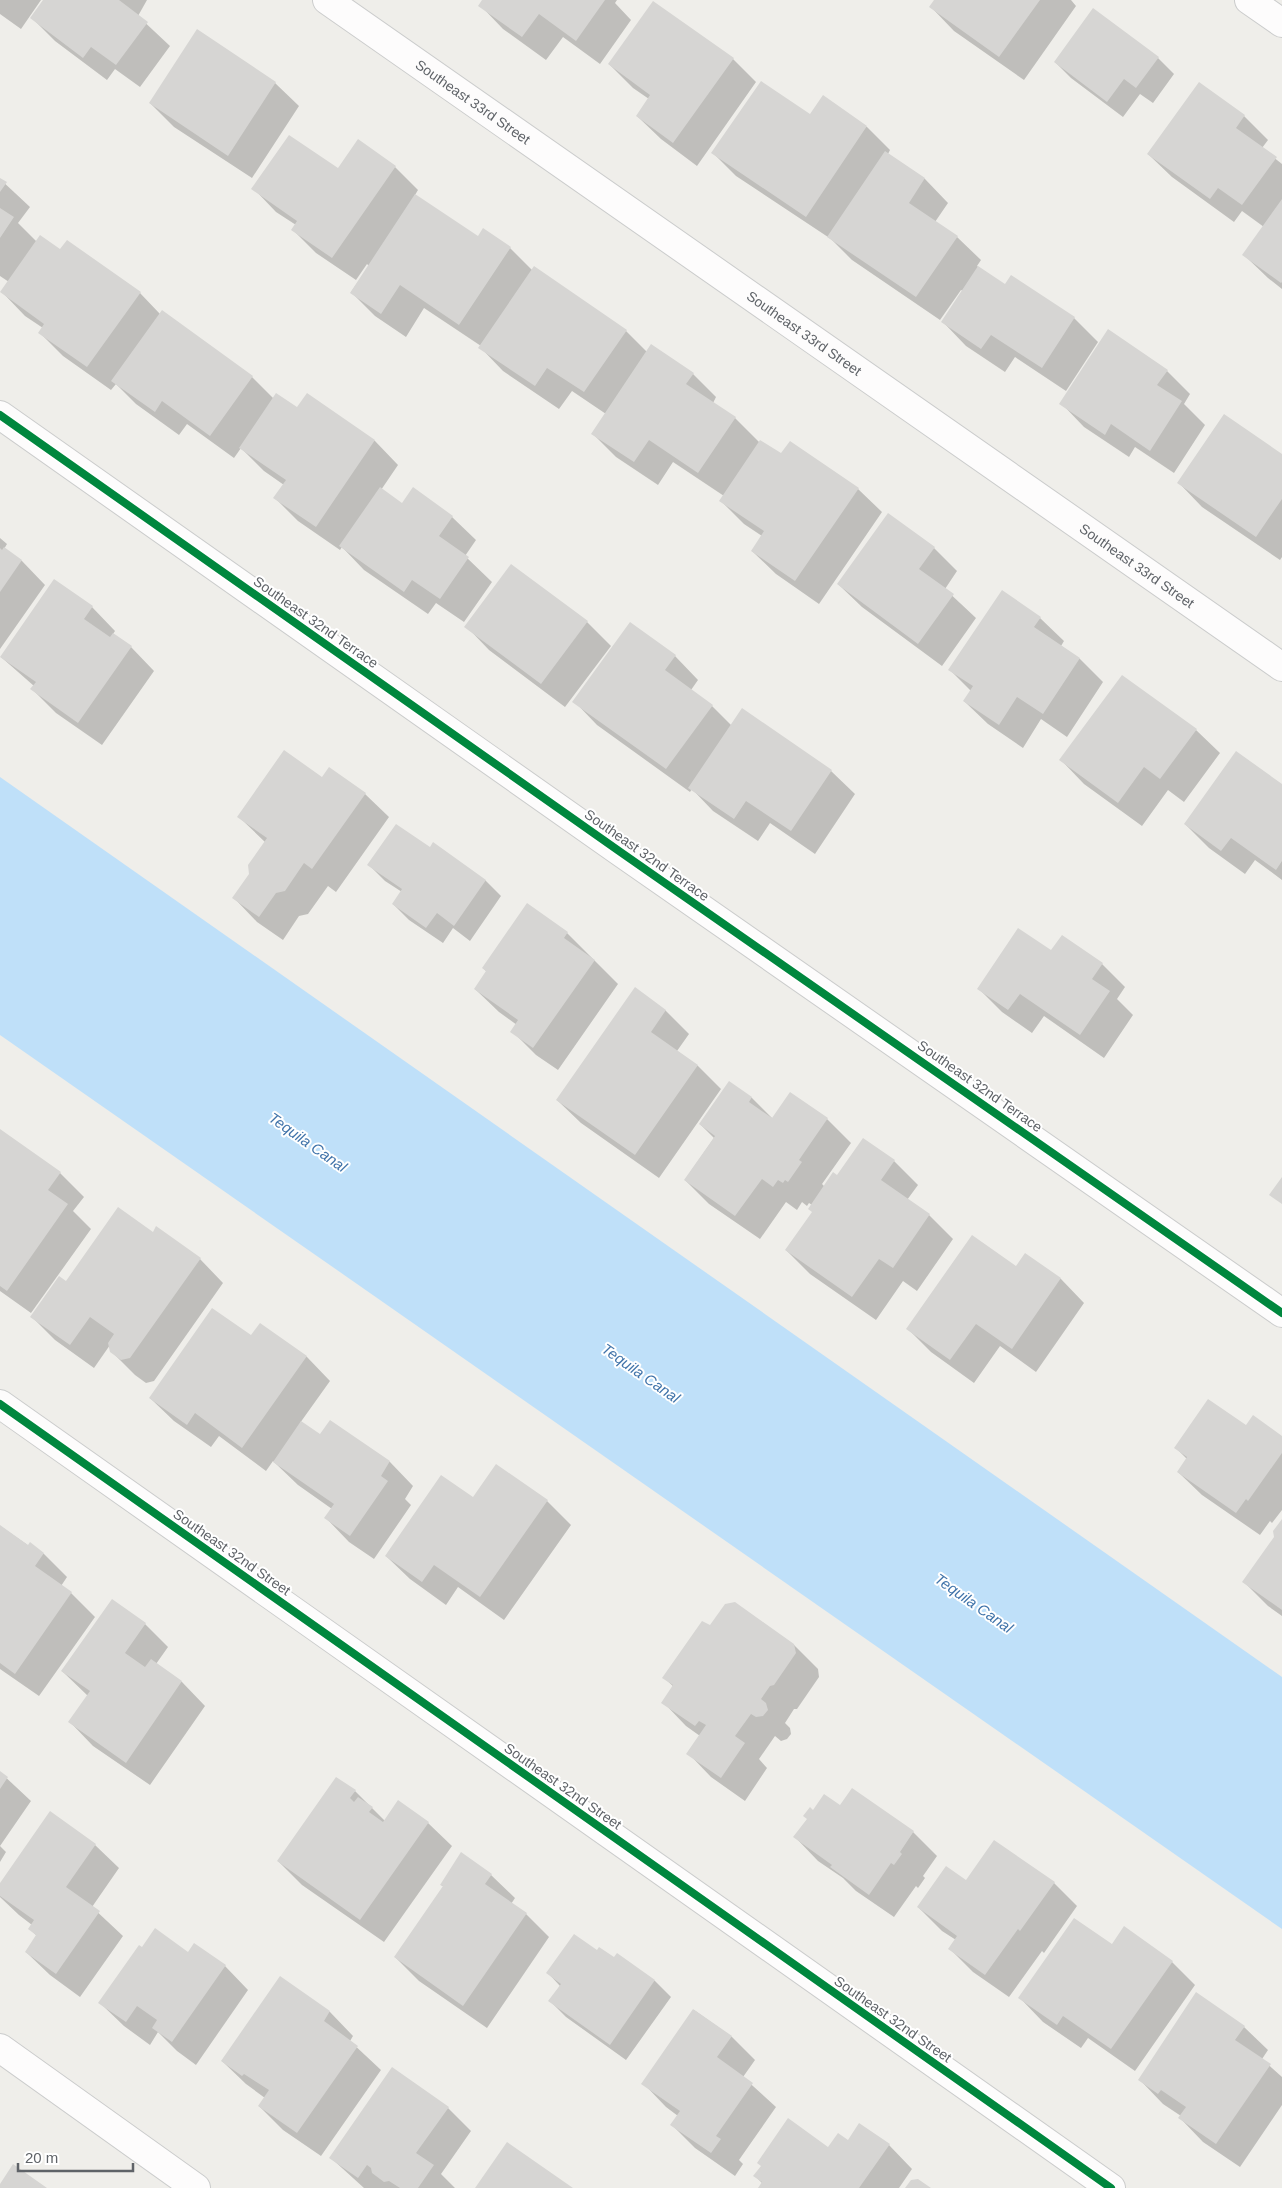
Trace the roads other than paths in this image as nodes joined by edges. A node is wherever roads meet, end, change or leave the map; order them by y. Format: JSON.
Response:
{"nodes":[{"id":1,"x":327,"y":0,"type":"edge"},
{"id":2,"x":1249,"y":0,"type":"edge"},
{"id":3,"x":1282,"y":23,"type":"edge"},
{"id":4,"x":0,"y":415,"type":"edge"},
{"id":5,"x":1282,"y":667,"type":"edge"},
{"id":6,"x":1282,"y":1313,"type":"edge"},
{"id":7,"x":0,"y":1404,"type":"edge"},
{"id":8,"x":0,"y":2048,"type":"edge"},
{"id":9,"x":196,"y":2188,"type":"edge"},
{"id":10,"x":1110,"y":2188,"type":"edge"}],
"edges":[{"from":1,"to":5,"type":"street","name":"Southeast 33rd Street"},
{"from":2,"to":3,"type":"street"},
{"from":4,"to":6,"type":"street","name":"Southeast 32nd Terrace"},
{"from":7,"to":10,"type":"street","name":"Southeast 32nd Street"},
{"from":8,"to":9,"type":"street"}]}
